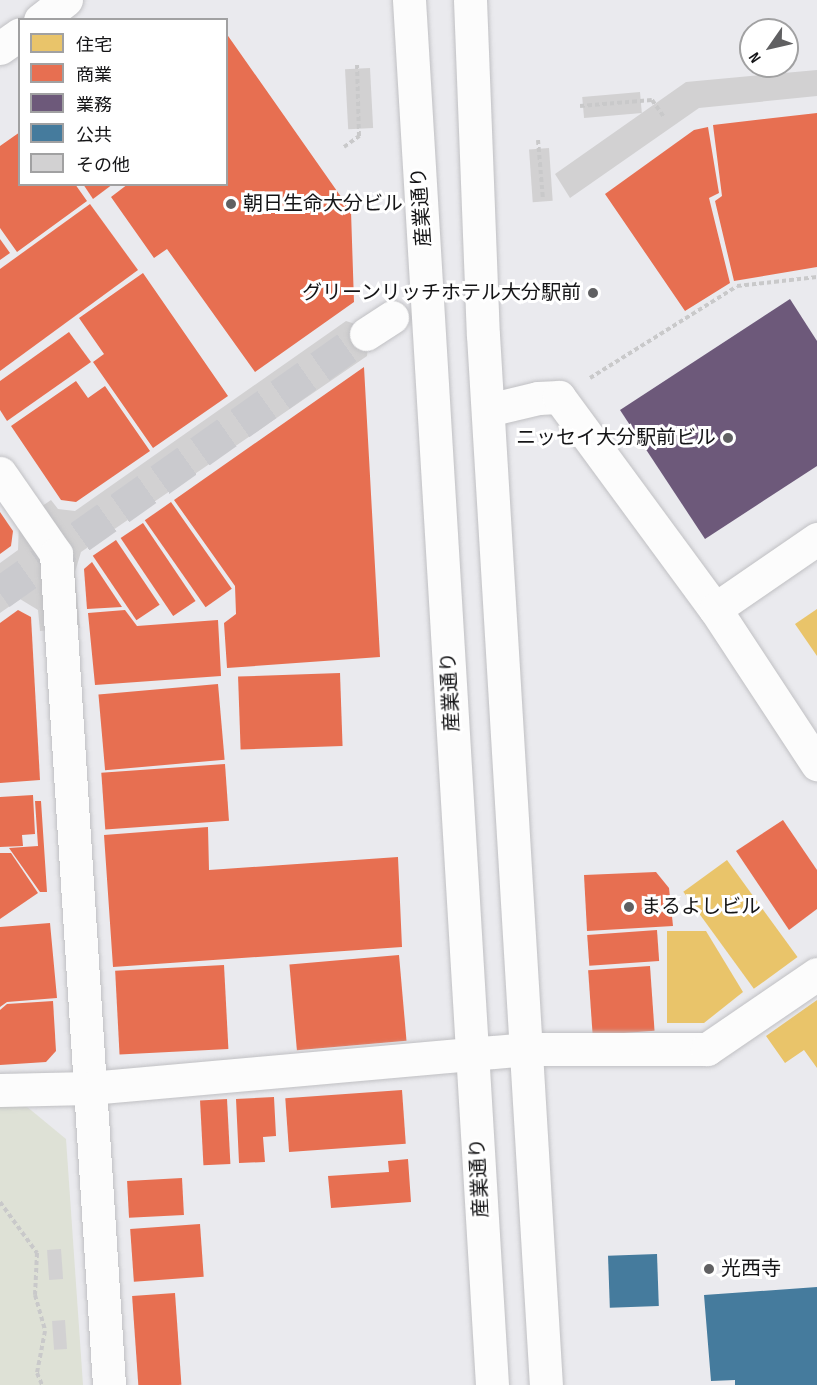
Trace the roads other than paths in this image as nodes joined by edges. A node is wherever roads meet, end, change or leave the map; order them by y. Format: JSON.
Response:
{"nodes":[{"id":1,"x":66,"y":0,"type":"edge"},
{"id":2,"x":409,"y":0,"type":"edge"},
{"id":3,"x":470,"y":0,"type":"edge"},
{"id":4,"x":43,"y":18,"type":"edge"},
{"id":5,"x":18,"y":35,"type":"edge"},
{"id":6,"x":0,"y":48,"type":"edge"},
{"id":7,"x":488,"y":410,"type":"junction"},
{"id":8,"x":0,"y":473,"type":"edge"},
{"id":9,"x":817,"y":539,"type":"edge"},
{"id":10,"x":715,"y":609,"type":"junction"},
{"id":11,"x":817,"y":764,"type":"edge"},
{"id":12,"x":817,"y":974,"type":"edge"},
{"id":13,"x":526,"y":1049,"type":"junction"},
{"id":14,"x":473,"y":1053,"type":"junction"},
{"id":15,"x":90,"y":1088,"type":"junction"},
{"id":16,"x":0,"y":1090,"type":"edge"},
{"id":17,"x":109,"y":1385,"type":"edge"},
{"id":18,"x":492,"y":1385,"type":"edge"},
{"id":19,"x":546,"y":1385,"type":"edge"}],
"edges":[{"from":1,"to":4,"type":"main road"},
{"from":2,"to":14,"type":"main road","name":"産業通り"},
{"from":3,"to":7,"type":"main road"},
{"from":5,"to":6,"type":"main road"},
{"from":7,"to":10,"type":"main road"},
{"from":7,"to":13,"type":"main road"},
{"from":8,"to":15,"type":"main road"},
{"from":9,"to":10,"type":"main road"},
{"from":10,"to":11,"type":"main road"},
{"from":12,"to":13,"type":"main road"},
{"from":13,"to":14,"type":"main road"},
{"from":13,"to":19,"type":"main road"},
{"from":14,"to":15,"type":"main road"},
{"from":14,"to":18,"type":"main road","name":"産業通り"},
{"from":15,"to":16,"type":"main road"},
{"from":15,"to":17,"type":"main road"}]}
